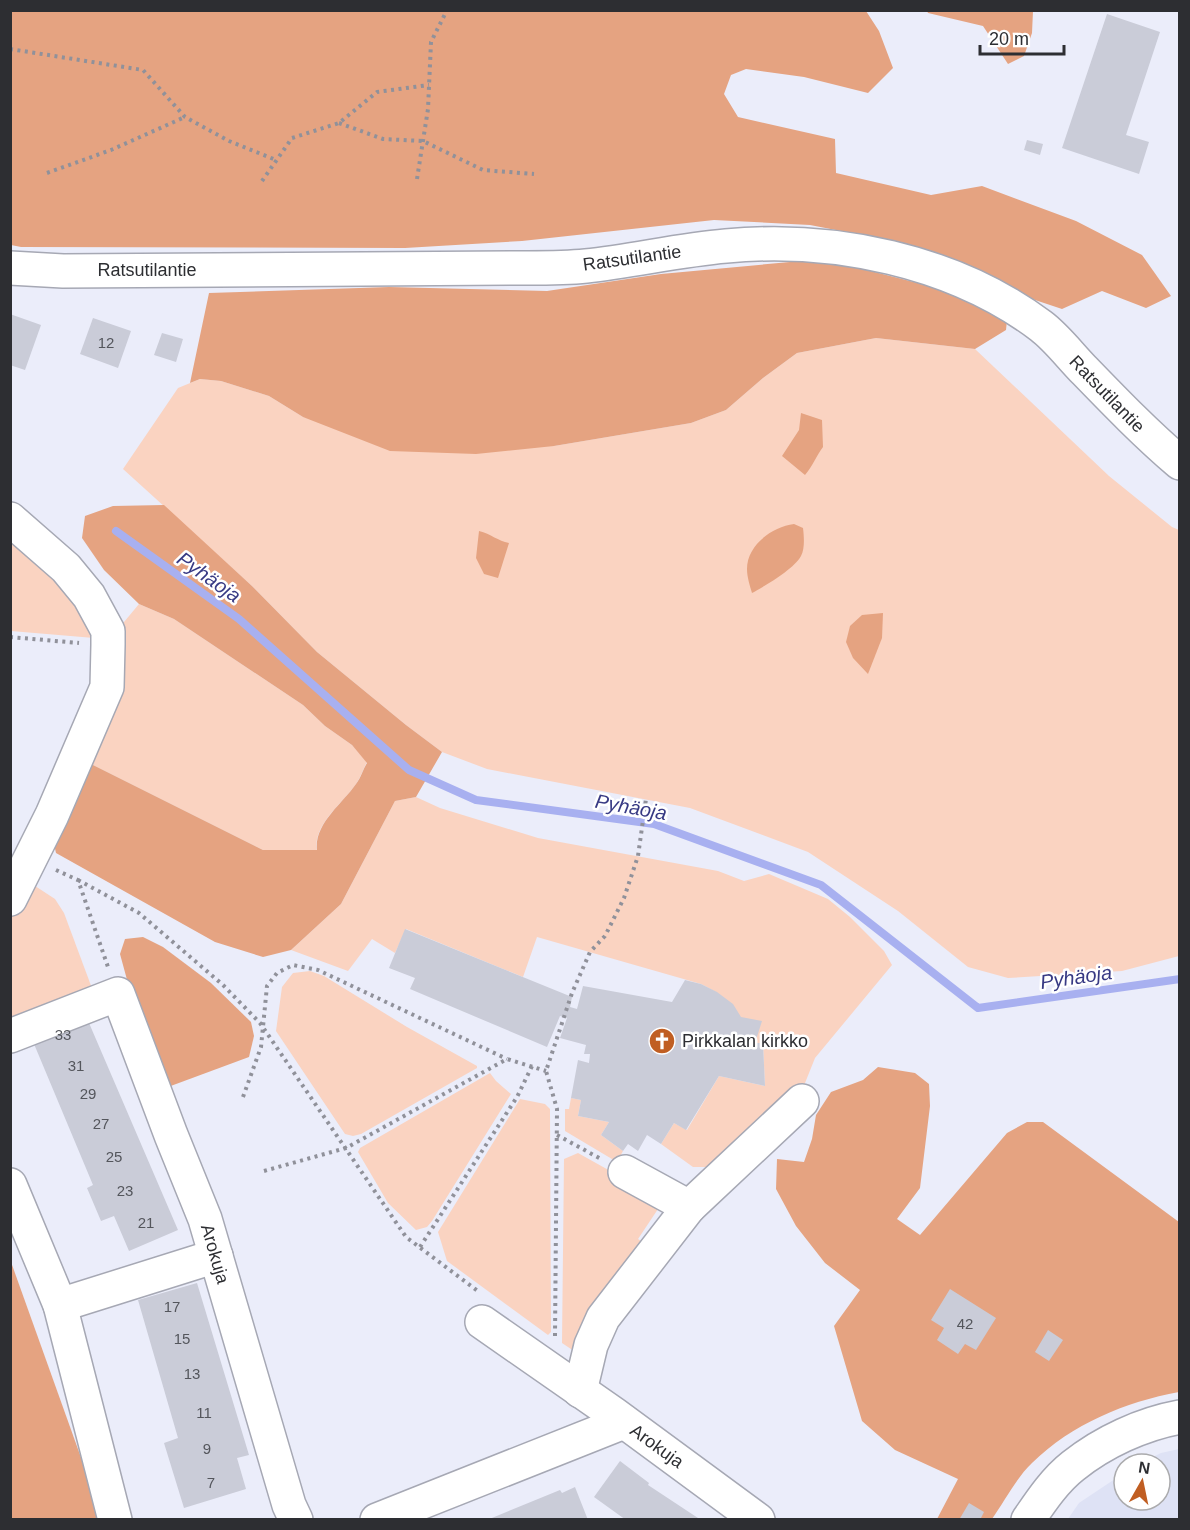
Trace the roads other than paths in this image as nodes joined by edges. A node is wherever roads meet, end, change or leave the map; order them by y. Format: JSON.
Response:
{"nodes":[{"id":1,"x":10,"y":268,"type":"edge"},
{"id":2,"x":1179,"y":463,"type":"edge"},
{"id":3,"x":10,"y":519,"type":"edge"},
{"id":4,"x":18,"y":854,"type":"edge"},
{"id":5,"x":10,"y":898,"type":"edge"},
{"id":6,"x":10,"y":1036,"type":"edge"},
{"id":7,"x":802,"y":1101,"type":"dead end"},
{"id":8,"x":625,"y":1172,"type":"road end"},
{"id":9,"x":10,"y":1185,"type":"edge"},
{"id":10,"x":689,"y":1207,"type":"junction"},
{"id":11,"x":216,"y":1256,"type":"junction"},
{"id":12,"x":60,"y":1305,"type":"junction"},
{"id":13,"x":482,"y":1323,"type":"dead end"},
{"id":14,"x":580,"y":1391,"type":"junction"},
{"id":15,"x":1179,"y":1417,"type":"edge"},
{"id":16,"x":624,"y":1422,"type":"junction"},
{"id":17,"x":296,"y":1519,"type":"edge"},
{"id":18,"x":116,"y":1520,"type":"edge"},
{"id":19,"x":377,"y":1520,"type":"edge"},
{"id":20,"x":758,"y":1520,"type":"edge"},
{"id":21,"x":1028,"y":1520,"type":"edge"}],
"edges":[{"from":1,"to":2,"type":"street","name":"Ratsutilantie"},
{"from":3,"to":4,"type":"street"},
{"from":4,"to":5,"type":"street"},
{"from":6,"to":11,"type":"street","name":"Arokuja"},
{"from":7,"to":10,"type":"street"},
{"from":8,"to":10,"type":"street"},
{"from":9,"to":12,"type":"street"},
{"from":10,"to":14,"type":"street"},
{"from":11,"to":12,"type":"street"},
{"from":11,"to":17,"type":"street","name":"Arokuja"},
{"from":12,"to":18,"type":"street"},
{"from":13,"to":14,"type":"street"},
{"from":14,"to":16,"type":"street"},
{"from":15,"to":21,"type":"street"},
{"from":16,"to":19,"type":"street","name":"Arokuja"},
{"from":16,"to":20,"type":"street","name":"Arokuja"}]}
